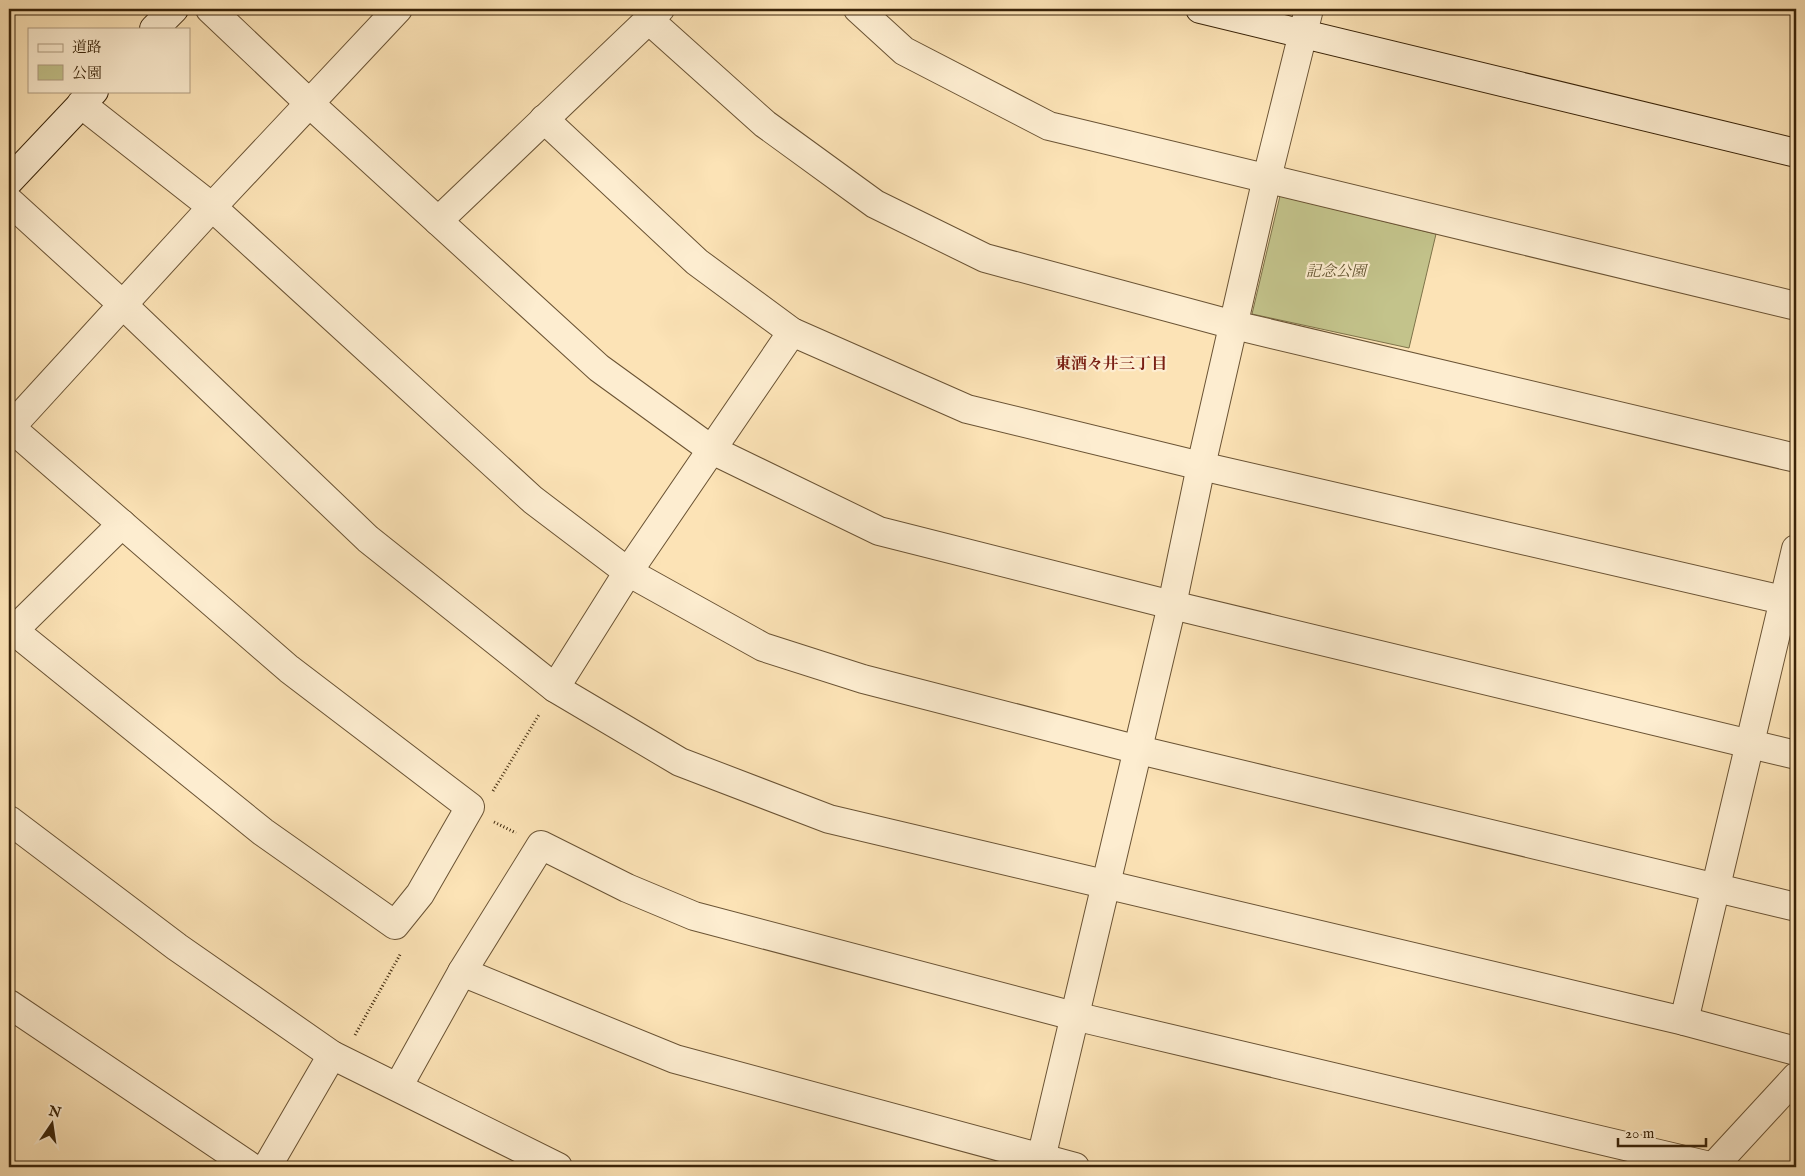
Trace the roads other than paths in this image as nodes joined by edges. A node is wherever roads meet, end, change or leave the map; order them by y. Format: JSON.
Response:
{"nodes":[{"id":1,"x":174,"y":9,"type":"edge"},
{"id":2,"x":210,"y":9,"type":"edge"},
{"id":3,"x":398,"y":9,"type":"edge"},
{"id":4,"x":858,"y":9,"type":"edge"},
{"id":5,"x":1200,"y":9,"type":"edge"},
{"id":6,"x":654,"y":14,"type":"edge"},
{"id":7,"x":1306,"y":22,"type":"edge"},
{"id":8,"x":155,"y":28,"type":"edge"},
{"id":9,"x":87,"y":98,"type":"edge"},
{"id":10,"x":309,"y":103,"type":"junction"},
{"id":11,"x":544,"y":119,"type":"junction"},
{"id":12,"x":1796,"y":153,"type":"edge"},
{"id":13,"x":1267,"y":178,"type":"junction"},
{"id":14,"x":9,"y":181,"type":"edge"},
{"id":15,"x":9,"y":201,"type":"edge"},
{"id":16,"x":212,"y":207,"type":"junction"},
{"id":17,"x":438,"y":221,"type":"junction"},
{"id":18,"x":122,"y":304,"type":"junction"},
{"id":19,"x":1796,"y":306,"type":"edge"},
{"id":20,"x":1234,"y":325,"type":"junction"},
{"id":21,"x":792,"y":332,"type":"junction"},
{"id":22,"x":9,"y":428,"type":"edge"},
{"id":23,"x":712,"y":450,"type":"junction"},
{"id":24,"x":1796,"y":458,"type":"edge"},
{"id":25,"x":1201,"y":466,"type":"junction"},
{"id":26,"x":122,"y":524,"type":"junction"},
{"id":27,"x":1796,"y":549,"type":"edge"},
{"id":28,"x":628,"y":572,"type":"junction"},
{"id":29,"x":1790,"y":602,"type":"edge"},
{"id":30,"x":1172,"y":605,"type":"junction"},
{"id":31,"x":11,"y":632,"type":"edge"},
{"id":32,"x":555,"y":688,"type":"junction"},
{"id":33,"x":1750,"y":744,"type":"junction"},
{"id":34,"x":1139,"y":750,"type":"junction"},
{"id":35,"x":1796,"y":756,"type":"edge"},
{"id":36,"x":9,"y":820,"type":"edge"},
{"id":37,"x":1106,"y":884,"type":"junction"},
{"id":38,"x":1716,"y":888,"type":"junction"},
{"id":39,"x":1796,"y":907,"type":"edge"},
{"id":40,"x":462,"y":972,"type":"junction"},
{"id":41,"x":9,"y":1004,"type":"edge"},
{"id":42,"x":1074,"y":1016,"type":"junction"},
{"id":43,"x":1684,"y":1021,"type":"junction"},
{"id":44,"x":1796,"y":1051,"type":"edge"},
{"id":45,"x":332,"y":1055,"type":"junction"},
{"id":46,"x":1796,"y":1077,"type":"edge"},
{"id":47,"x":398,"y":1086,"type":"junction"},
{"id":48,"x":1040,"y":1163,"type":"edge"},
{"id":49,"x":251,"y":1167,"type":"edge"},
{"id":50,"x":267,"y":1167,"type":"edge"},
{"id":51,"x":558,"y":1167,"type":"edge"},
{"id":52,"x":1075,"y":1167,"type":"edge"},
{"id":53,"x":1713,"y":1167,"type":"edge"}],
"edges":[{"from":1,"to":8,"type":"street"},
{"from":2,"to":10,"type":"street"},
{"from":3,"to":10,"type":"street"},
{"from":4,"to":13,"type":"street"},
{"from":5,"to":7,"type":"street"},
{"from":6,"to":11,"type":"street"},
{"from":6,"to":20,"type":"street"},
{"from":7,"to":12,"type":"street"},
{"from":7,"to":13,"type":"street"},
{"from":9,"to":14,"type":"street"},
{"from":9,"to":16,"type":"street"},
{"from":10,"to":16,"type":"street"},
{"from":10,"to":17,"type":"street"},
{"from":11,"to":17,"type":"street"},
{"from":11,"to":21,"type":"street"},
{"from":13,"to":19,"type":"street"},
{"from":13,"to":20,"type":"street"},
{"from":15,"to":18,"type":"street"},
{"from":16,"to":18,"type":"street"},
{"from":16,"to":28,"type":"street"},
{"from":17,"to":23,"type":"street"},
{"from":18,"to":22,"type":"street"},
{"from":18,"to":32,"type":"street"},
{"from":20,"to":24,"type":"street"},
{"from":20,"to":25,"type":"street"},
{"from":21,"to":23,"type":"street"},
{"from":21,"to":25,"type":"street"},
{"from":22,"to":26,"type":"street"},
{"from":23,"to":28,"type":"street"},
{"from":23,"to":30,"type":"street"},
{"from":25,"to":29,"type":"street"},
{"from":25,"to":30,"type":"street"},
{"from":26,"to":31,"type":"street"},
{"from":26,"to":31,"type":"street"},
{"from":27,"to":29,"type":"street"},
{"from":28,"to":32,"type":"street"},
{"from":28,"to":34,"type":"street"},
{"from":29,"to":33,"type":"street"},
{"from":30,"to":33,"type":"street"},
{"from":30,"to":34,"type":"street"},
{"from":32,"to":37,"type":"street"},
{"from":33,"to":35,"type":"street"},
{"from":33,"to":38,"type":"street"},
{"from":34,"to":37,"type":"street"},
{"from":34,"to":38,"type":"street"},
{"from":36,"to":45,"type":"street"},
{"from":37,"to":42,"type":"street"},
{"from":37,"to":43,"type":"street"},
{"from":38,"to":39,"type":"street"},
{"from":38,"to":43,"type":"street"},
{"from":40,"to":42,"type":"street"},
{"from":40,"to":47,"type":"street"},
{"from":40,"to":48,"type":"street"},
{"from":41,"to":49,"type":"street"},
{"from":42,"to":48,"type":"street"},
{"from":42,"to":53,"type":"street"},
{"from":43,"to":44,"type":"street"},
{"from":45,"to":47,"type":"street"},
{"from":45,"to":50,"type":"street"},
{"from":46,"to":53,"type":"street"},
{"from":47,"to":51,"type":"street"},
{"from":48,"to":52,"type":"street"}]}
